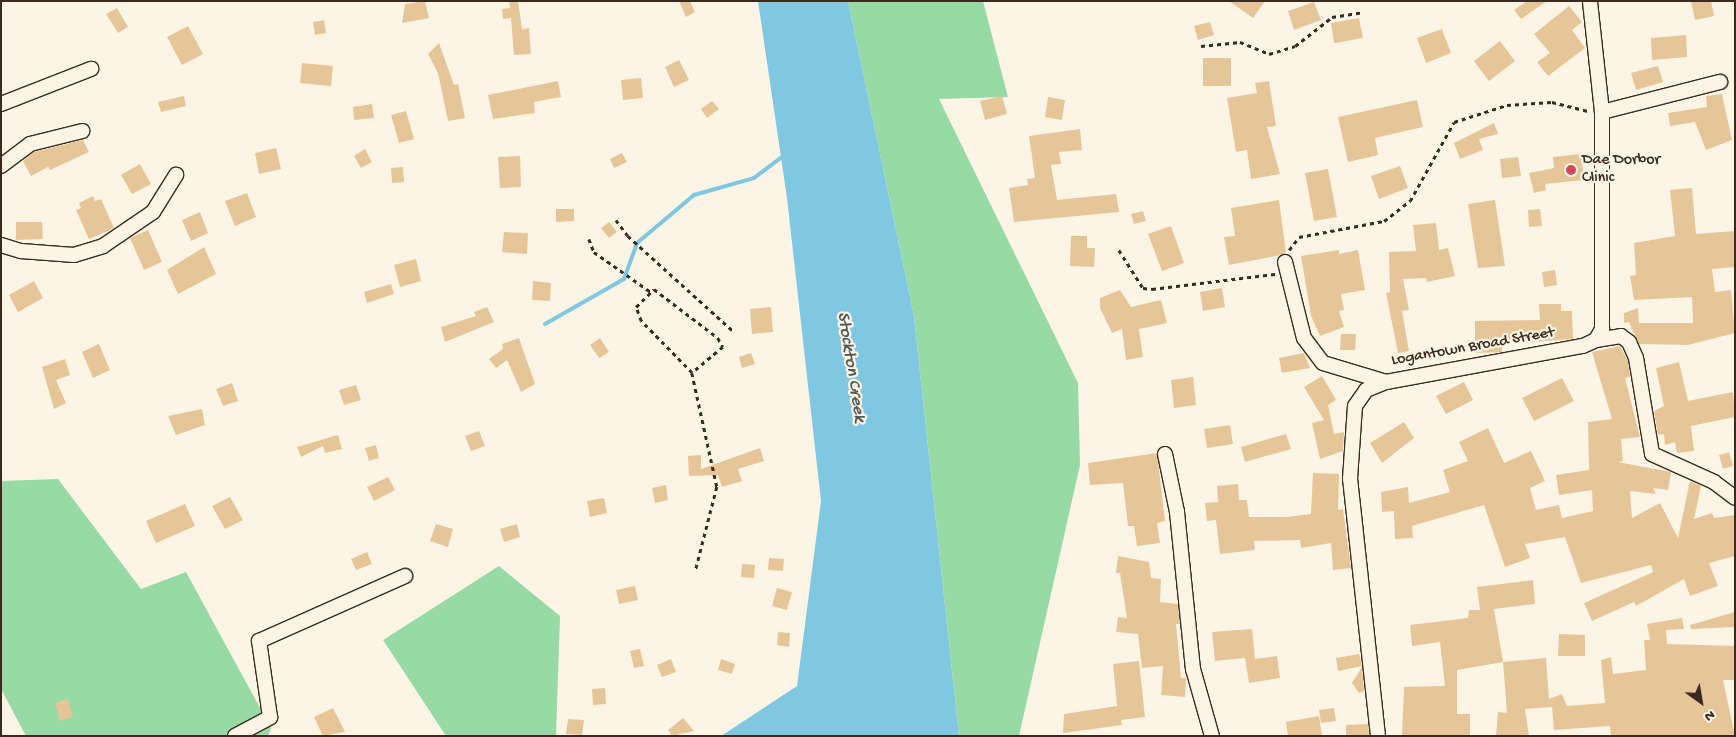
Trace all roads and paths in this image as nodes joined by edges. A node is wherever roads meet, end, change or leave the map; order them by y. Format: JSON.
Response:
{"nodes":[{"id":1,"x":1590,"y":1,"type":"edge"},
{"id":2,"x":1364,"y":12,"type":"dead end"},
{"id":3,"x":1201,"y":46,"type":"dead end"},
{"id":4,"x":90,"y":69,"type":"dead end"},
{"id":5,"x":1720,"y":82,"type":"dead end"},
{"id":6,"x":1,"y":104,"type":"edge"},
{"id":7,"x":1602,"y":112,"type":"junction"},
{"id":8,"x":82,"y":131,"type":"dead end"},
{"id":9,"x":1,"y":166,"type":"edge"},
{"id":10,"x":176,"y":175,"type":"dead end"},
{"id":11,"x":616,"y":220,"type":"dead end"},
{"id":12,"x":589,"y":239,"type":"dead end"},
{"id":13,"x":1,"y":244,"type":"edge"},
{"id":14,"x":1119,"y":250,"type":"dead end"},
{"id":15,"x":1285,"y":262,"type":"junction"},
{"id":16,"x":651,"y":292,"type":"junction"},
{"id":17,"x":733,"y":331,"type":"dead end"},
{"id":18,"x":1596,"y":340,"type":"junction"},
{"id":19,"x":692,"y":373,"type":"junction"},
{"id":20,"x":1386,"y":382,"type":"junction"},
{"id":21,"x":1165,"y":454,"type":"dead end"},
{"id":22,"x":1735,"y":498,"type":"edge"},
{"id":23,"x":696,"y":569,"type":"dead end"},
{"id":24,"x":405,"y":576,"type":"dead end"},
{"id":25,"x":235,"y":736,"type":"edge"},
{"id":26,"x":1212,"y":736,"type":"edge"},
{"id":27,"x":1378,"y":736,"type":"edge"}],
"edges":[{"from":1,"to":7,"type":"street"},
{"from":2,"to":3,"type":"path"},
{"from":4,"to":6,"type":"street"},
{"from":5,"to":7,"type":"street"},
{"from":7,"to":15,"type":"path"},
{"from":7,"to":18,"type":"street"},
{"from":8,"to":9,"type":"street"},
{"from":10,"to":13,"type":"street"},
{"from":11,"to":17,"type":"path"},
{"from":12,"to":16,"type":"path"},
{"from":14,"to":15,"type":"path"},
{"from":15,"to":20,"type":"street"},
{"from":16,"to":19,"type":"path"},
{"from":16,"to":19,"type":"path"},
{"from":18,"to":20,"type":"street","name":"Logantown Broad Street"},
{"from":18,"to":22,"type":"street","name":"Logantown Broad Street"},
{"from":19,"to":23,"type":"path"},
{"from":20,"to":27,"type":"street","name":"Logantown Broad Street"},
{"from":21,"to":26,"type":"street"},
{"from":24,"to":25,"type":"street"}]}
